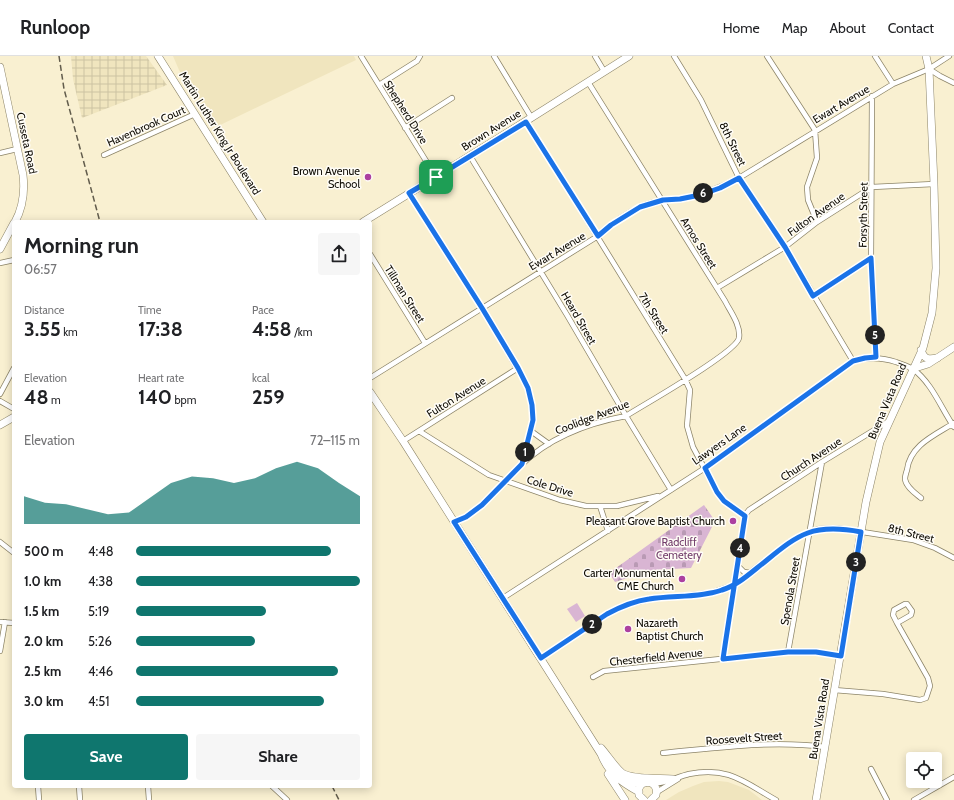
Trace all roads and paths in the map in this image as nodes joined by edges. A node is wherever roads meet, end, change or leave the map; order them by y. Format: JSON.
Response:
{"nodes":[{"id":1,"x":158,"y":56,"type":"edge"},
{"id":2,"x":361,"y":56,"type":"edge"},
{"id":3,"x":420,"y":56,"type":"edge"},
{"id":4,"x":494,"y":56,"type":"edge"},
{"id":5,"x":595,"y":56,"type":"edge"},
{"id":6,"x":629,"y":56,"type":"edge"},
{"id":7,"x":674,"y":56,"type":"edge"},
{"id":8,"x":767,"y":56,"type":"edge"},
{"id":9,"x":875,"y":56,"type":"edge"},
{"id":10,"x":926,"y":56,"type":"edge"},
{"id":11,"x":949,"y":56,"type":"edge"},
{"id":12,"x":0,"y":67,"type":"edge"},
{"id":13,"x":929,"y":69,"type":"junction"},
{"id":14,"x":604,"y":71,"type":"junction"},
{"id":15,"x":588,"y":82,"type":"junction"},
{"id":16,"x":954,"y":83,"type":"edge"},
{"id":17,"x":893,"y":84,"type":"junction"},
{"id":18,"x":379,"y":85,"type":"junction"},
{"id":19,"x":872,"y":96,"type":"junction"},
{"id":20,"x":452,"y":98,"type":"dead end"},
{"id":21,"x":195,"y":114,"type":"junction"},
{"id":22,"x":529,"y":119,"type":"junction"},
{"id":23,"x":405,"y":128,"type":"junction"},
{"id":24,"x":816,"y":130,"type":"junction"},
{"id":25,"x":17,"y":149,"type":"junction"},
{"id":26,"x":0,"y":153,"type":"edge"},
{"id":27,"x":104,"y":155,"type":"dead end"},
{"id":28,"x":470,"y":156,"type":"junction"},
{"id":29,"x":436,"y":177,"type":"junction"},
{"id":30,"x":739,"y":178,"type":"junction"},
{"id":31,"x":934,"y":184,"type":"junction"},
{"id":32,"x":872,"y":187,"type":"junction"},
{"id":33,"x":409,"y":193,"type":"junction"},
{"id":34,"x":663,"y":200,"type":"junction"},
{"id":35,"x":15,"y":220,"type":"edge"},
{"id":36,"x":262,"y":220,"type":"edge"},
{"id":37,"x":366,"y":220,"type":"edge"},
{"id":38,"x":817,"y":222,"type":"junction"},
{"id":39,"x":12,"y":227,"type":"edge"},
{"id":40,"x":598,"y":236,"type":"junction"},
{"id":41,"x":785,"y":247,"type":"junction"},
{"id":42,"x":0,"y":249,"type":"edge"},
{"id":43,"x":372,"y":257,"type":"edge"},
{"id":44,"x":871,"y":258,"type":"junction"},
{"id":45,"x":12,"y":260,"type":"edge"},
{"id":46,"x":0,"y":263,"type":"edge"},
{"id":47,"x":541,"y":271,"type":"junction"},
{"id":48,"x":717,"y":288,"type":"junction"},
{"id":49,"x":813,"y":296,"type":"junction"},
{"id":50,"x":482,"y":308,"type":"junction"},
{"id":51,"x":425,"y":343,"type":"junction"},
{"id":52,"x":954,"y":347,"type":"edge"},
{"id":53,"x":921,"y":350,"type":"junction"},
{"id":54,"x":726,"y":353,"type":"joint"},
{"id":55,"x":876,"y":357,"type":"junction"},
{"id":56,"x":936,"y":358,"type":"junction"},
{"id":57,"x":853,"y":361,"type":"junction"},
{"id":58,"x":518,"y":368,"type":"junction"},
{"id":59,"x":912,"y":369,"type":"junction"},
{"id":60,"x":12,"y":372,"type":"edge"},
{"id":61,"x":372,"y":377,"type":"edge"},
{"id":62,"x":685,"y":379,"type":"junction"},
{"id":63,"x":0,"y":394,"type":"edge"},
{"id":64,"x":372,"y":395,"type":"edge"},
{"id":65,"x":0,"y":401,"type":"edge"},
{"id":66,"x":12,"y":408,"type":"edge"},
{"id":67,"x":626,"y":416,"type":"junction"},
{"id":68,"x":12,"y":418,"type":"edge"},
{"id":69,"x":889,"y":421,"type":"junction"},
{"id":70,"x":0,"y":425,"type":"edge"},
{"id":71,"x":953,"y":425,"type":"edge"},
{"id":72,"x":531,"y":431,"type":"junction"},
{"id":73,"x":418,"y":432,"type":"junction"},
{"id":74,"x":403,"y":441,"type":"junction"},
{"id":75,"x":549,"y":444,"type":"junction"},
{"id":76,"x":822,"y":462,"type":"junction"},
{"id":77,"x":522,"y":464,"type":"junction"},
{"id":78,"x":705,"y":468,"type":"junction"},
{"id":79,"x":505,"y":482,"type":"junction"},
{"id":80,"x":671,"y":490,"type":"junction"},
{"id":81,"x":664,"y":494,"type":"junction"},
{"id":82,"x":921,"y":498,"type":"dead end"},
{"id":83,"x":600,"y":506,"type":"junction"},
{"id":84,"x":745,"y":516,"type":"junction"},
{"id":85,"x":454,"y":522,"type":"junction"},
{"id":86,"x":608,"y":531,"type":"junction"},
{"id":87,"x":810,"y":532,"type":"junction"},
{"id":88,"x":861,"y":532,"type":"junction"},
{"id":89,"x":0,"y":542,"type":"edge"},
{"id":90,"x":12,"y":551,"type":"edge"},
{"id":91,"x":953,"y":557,"type":"edge"},
{"id":92,"x":737,"y":565,"type":"junction"},
{"id":93,"x":752,"y":573,"type":"junction"},
{"id":94,"x":734,"y":586,"type":"junction"},
{"id":95,"x":502,"y":598,"type":"junction"},
{"id":96,"x":3,"y":622,"type":"edge"},
{"id":97,"x":897,"y":623,"type":"junction"},
{"id":98,"x":0,"y":651,"type":"edge"},
{"id":99,"x":788,"y":652,"type":"junction"},
{"id":100,"x":841,"y":656,"type":"junction"},
{"id":101,"x":541,"y":658,"type":"junction"},
{"id":102,"x":723,"y":659,"type":"junction"},
{"id":103,"x":593,"y":677,"type":"dead end"},
{"id":104,"x":834,"y":690,"type":"junction"},
{"id":105,"x":592,"y":740,"type":"junction"},
{"id":106,"x":596,"y":746,"type":"junction"},
{"id":107,"x":825,"y":747,"type":"junction"},
{"id":108,"x":663,"y":753,"type":"dead end"},
{"id":109,"x":601,"y":754,"type":"junction"},
{"id":110,"x":871,"y":769,"type":"dead end"},
{"id":111,"x":681,"y":777,"type":"junction"},
{"id":112,"x":954,"y":777,"type":"edge"},
{"id":113,"x":673,"y":779,"type":"junction"},
{"id":114,"x":644,"y":783,"type":"junction"},
{"id":115,"x":653,"y":784,"type":"junction"},
{"id":116,"x":38,"y":788,"type":"edge"},
{"id":117,"x":79,"y":788,"type":"edge"},
{"id":118,"x":148,"y":788,"type":"edge"},
{"id":119,"x":274,"y":788,"type":"edge"},
{"id":120,"x":639,"y":792,"type":"junction"},
{"id":121,"x":657,"y":792,"type":"junction"},
{"id":122,"x":39,"y":800,"type":"edge"},
{"id":123,"x":80,"y":800,"type":"edge"},
{"id":124,"x":149,"y":800,"type":"edge"},
{"id":125,"x":287,"y":800,"type":"edge"},
{"id":126,"x":625,"y":800,"type":"edge"},
{"id":127,"x":644,"y":800,"type":"edge"},
{"id":128,"x":652,"y":800,"type":"edge"},
{"id":129,"x":776,"y":800,"type":"edge"},
{"id":130,"x":816,"y":800,"type":"edge"},
{"id":131,"x":887,"y":800,"type":"edge"},
{"id":132,"x":914,"y":800,"type":"edge"}],
"edges":[{"from":1,"to":21,"type":"main road","name":"Martin Luther King Jr Boulevard"},
{"from":2,"to":18,"type":"street","name":"Shepherd Drive"},
{"from":3,"to":18,"type":"street"},
{"from":4,"to":22,"type":"street","name":"7th Street"},
{"from":5,"to":14,"type":"street"},
{"from":6,"to":14,"type":"main road","name":"Brown Avenue"},
{"from":7,"to":30,"type":"street","name":"8th Street"},
{"from":8,"to":24,"type":"street"},
{"from":9,"to":17,"type":"street"},
{"from":10,"to":13,"type":"main road","name":"Buena Vista Road"},
{"from":11,"to":13,"type":"street","name":"Ewart Avenue"},
{"from":12,"to":25,"type":"main road","name":"Cusseta Road"},
{"from":13,"to":16,"type":"street"},
{"from":13,"to":17,"type":"street","name":"Ewart Avenue"},
{"from":13,"to":31,"type":"main road","name":"Buena Vista Road"},
{"from":14,"to":15,"type":"main road","name":"Brown Avenue"},
{"from":15,"to":22,"type":"main road","name":"Brown Avenue"},
{"from":15,"to":34,"type":"street","name":"Amos Street"},
{"from":17,"to":19,"type":"street","name":"Ewart Avenue"},
{"from":18,"to":23,"type":"street","name":"Shepherd Drive"},
{"from":19,"to":24,"type":"street","name":"Ewart Avenue"},
{"from":19,"to":32,"type":"street","name":"Forsyth Street"},
{"from":20,"to":23,"type":"street"},
{"from":21,"to":27,"type":"street","name":"Havenbrook Court"},
{"from":21,"to":36,"type":"main road","name":"Martin Luther King Jr Boulevard"},
{"from":22,"to":28,"type":"main road","name":"Brown Avenue"},
{"from":22,"to":40,"type":"street","name":"7th Street"},
{"from":23,"to":29,"type":"street","name":"Shepherd Drive"},
{"from":24,"to":30,"type":"street","name":"Ewart Avenue"},
{"from":24,"to":38,"type":"street"},
{"from":25,"to":26,"type":"street"},
{"from":25,"to":35,"type":"main road","name":"Cusseta Road"},
{"from":28,"to":29,"type":"main road","name":"Brown Avenue"},
{"from":28,"to":47,"type":"street","name":"Heard Street"},
{"from":29,"to":33,"type":"main road","name":"Brown Avenue"},
{"from":30,"to":34,"type":"street","name":"Ewart Avenue"},
{"from":30,"to":41,"type":"street","name":"8th Street"},
{"from":31,"to":32,"type":"street","name":"Fulton Avenue"},
{"from":31,"to":53,"type":"main road","name":"Buena Vista Road"},
{"from":32,"to":38,"type":"street","name":"Fulton Avenue"},
{"from":32,"to":44,"type":"street","name":"Forsyth Street"},
{"from":33,"to":37,"type":"main road","name":"Brown Avenue"},
{"from":33,"to":50,"type":"street"},
{"from":34,"to":40,"type":"street","name":"Ewart Avenue"},
{"from":34,"to":48,"type":"street","name":"Amos Street"},
{"from":38,"to":41,"type":"street","name":"Fulton Avenue"},
{"from":39,"to":42,"type":"main road","name":"Cusseta Road"},
{"from":40,"to":47,"type":"street","name":"Ewart Avenue"},
{"from":40,"to":62,"type":"street","name":"7th Street"},
{"from":41,"to":48,"type":"street","name":"Fulton Avenue"},
{"from":41,"to":49,"type":"street","name":"8th Street"},
{"from":43,"to":51,"type":"street","name":"Tillman Street"},
{"from":44,"to":49,"type":"street"},
{"from":44,"to":55,"type":"street","name":"Forsyth Street"},
{"from":45,"to":46,"type":"street"},
{"from":47,"to":50,"type":"street","name":"Ewart Avenue"},
{"from":47,"to":67,"type":"street","name":"Heard Street"},
{"from":48,"to":54,"type":"street","name":"Amos Street"},
{"from":49,"to":57,"type":"street","name":"8th Street"},
{"from":50,"to":51,"type":"street","name":"Ewart Avenue"},
{"from":50,"to":58,"type":"street"},
{"from":51,"to":61,"type":"street","name":"Ewart Avenue"},
{"from":52,"to":56,"type":"main road"},
{"from":53,"to":56,"type":"main road"},
{"from":53,"to":59,"type":"main road","name":"Buena Vista Road"},
{"from":54,"to":62,"type":"street","name":"Coolidge Avenue"},
{"from":55,"to":57,"type":"street","name":"Lawyers Lane"},
{"from":55,"to":59,"type":"street","name":"Lawyers Lane"},
{"from":56,"to":59,"type":"main road"},
{"from":57,"to":78,"type":"street","name":"Lawyers Lane"},
{"from":58,"to":72,"type":"street"},
{"from":58,"to":73,"type":"street","name":"Fulton Avenue"},
{"from":59,"to":69,"type":"main road","name":"Buena Vista Road"},
{"from":59,"to":71,"type":"street"},
{"from":60,"to":63,"type":"street"},
{"from":62,"to":67,"type":"street","name":"Coolidge Avenue"},
{"from":62,"to":78,"type":"street","name":"7th Street"},
{"from":64,"to":74,"type":"main road"},
{"from":65,"to":66,"type":"street"},
{"from":67,"to":75,"type":"street","name":"Coolidge Avenue"},
{"from":67,"to":80,"type":"street","name":"Heard Street"},
{"from":68,"to":70,"type":"main road"},
{"from":69,"to":76,"type":"street","name":"Church Avenue"},
{"from":69,"to":88,"type":"main road","name":"Buena Vista Road"},
{"from":71,"to":82,"type":"street"},
{"from":72,"to":75,"type":"street"},
{"from":72,"to":77,"type":"street"},
{"from":73,"to":74,"type":"street","name":"Fulton Avenue"},
{"from":73,"to":79,"type":"street","name":"Cole Drive"},
{"from":74,"to":85,"type":"main road"},
{"from":75,"to":77,"type":"street","name":"Coolidge Avenue"},
{"from":76,"to":84,"type":"street","name":"Church Avenue"},
{"from":76,"to":87,"type":"street","name":"Spenola Street"},
{"from":77,"to":79,"type":"street","name":"Coolidge Avenue"},
{"from":78,"to":80,"type":"street","name":"Lawyers Lane"},
{"from":78,"to":84,"type":"street","name":"7th Street"},
{"from":79,"to":83,"type":"street","name":"Cole Drive"},
{"from":79,"to":85,"type":"street","name":"Coolidge Avenue"},
{"from":80,"to":81,"type":"street","name":"Lawyers Lane"},
{"from":81,"to":83,"type":"street","name":"Cole Drive"},
{"from":81,"to":86,"type":"street","name":"Lawyers Lane"},
{"from":83,"to":86,"type":"street"},
{"from":84,"to":92,"type":"street"},
{"from":85,"to":95,"type":"main road"},
{"from":86,"to":95,"type":"street","name":"Lawyers Lane"},
{"from":87,"to":88,"type":"street","name":"8th Street"},
{"from":87,"to":93,"type":"street","name":"8th Street"},
{"from":87,"to":99,"type":"street","name":"Spenola Street"},
{"from":88,"to":91,"type":"street","name":"8th Street"},
{"from":88,"to":100,"type":"main road","name":"Buena Vista Road"},
{"from":89,"to":90,"type":"street"},
{"from":92,"to":93,"type":"street"},
{"from":92,"to":94,"type":"street"},
{"from":93,"to":94,"type":"street","name":"8th Street"},
{"from":94,"to":101,"type":"street","name":"8th Street"},
{"from":94,"to":102,"type":"street"},
{"from":95,"to":101,"type":"main road"},
{"from":96,"to":98,"type":"street"},
{"from":97,"to":97,"type":"street"},
{"from":97,"to":104,"type":"street"},
{"from":99,"to":100,"type":"street","name":"Chesterfield Avenue"},
{"from":99,"to":102,"type":"street","name":"Chesterfield Avenue"},
{"from":100,"to":104,"type":"main road","name":"Buena Vista Road"},
{"from":101,"to":105,"type":"main road"},
{"from":102,"to":103,"type":"street","name":"Chesterfield Avenue"},
{"from":104,"to":107,"type":"main road","name":"Buena Vista Road"},
{"from":105,"to":106,"type":"main road"},
{"from":105,"to":113,"type":"main road"},
{"from":106,"to":109,"type":"main road"},
{"from":106,"to":126,"type":"main road"},
{"from":107,"to":108,"type":"street","name":"Roosevelt Street"},
{"from":107,"to":130,"type":"main road","name":"Buena Vista Road"},
{"from":109,"to":114,"type":"main road"},
{"from":109,"to":120,"type":"main road"},
{"from":110,"to":131,"type":"street"},
{"from":111,"to":113,"type":"street"},
{"from":111,"to":121,"type":"street"},
{"from":111,"to":129,"type":"street"},
{"from":112,"to":132,"type":"street"},
{"from":113,"to":115,"type":"street"},
{"from":114,"to":115,"type":"main road"},
{"from":114,"to":120,"type":"main road"},
{"from":115,"to":121,"type":"main road"},
{"from":116,"to":122,"type":"street"},
{"from":117,"to":123,"type":"street"},
{"from":118,"to":124,"type":"street"},
{"from":119,"to":125,"type":"street"},
{"from":120,"to":127,"type":"main road"},
{"from":121,"to":128,"type":"main road"}]}
